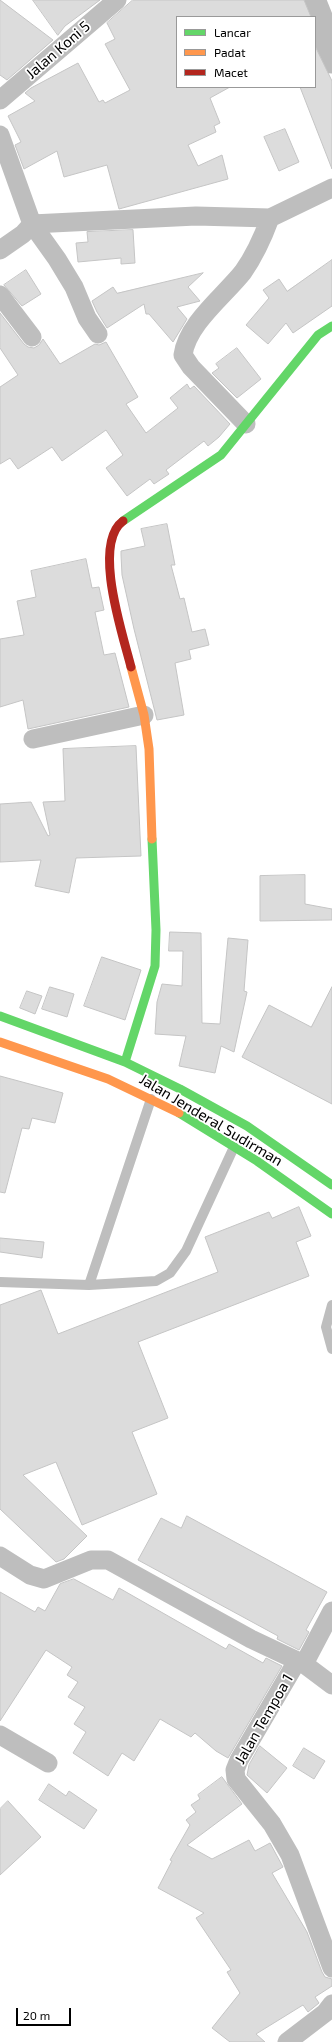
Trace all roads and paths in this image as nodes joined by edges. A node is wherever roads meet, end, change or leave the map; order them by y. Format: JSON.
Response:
{"nodes":[{"id":1,"x":109,"y":2,"type":"edge"},
{"id":2,"x":0,"y":100,"type":"edge"},
{"id":3,"x":0,"y":135,"type":"edge"},
{"id":4,"x":332,"y":188,"type":"edge"},
{"id":5,"x":270,"y":218,"type":"junction"},
{"id":6,"x":32,"y":224,"type":"junction"},
{"id":7,"x":0,"y":250,"type":"edge"},
{"id":8,"x":0,"y":295,"type":"edge"},
{"id":9,"x":332,"y":326,"type":"edge"},
{"id":10,"x":98,"y":334,"type":"dead end"},
{"id":11,"x":32,"y":337,"type":"dead end"},
{"id":12,"x":246,"y":424,"type":"junction"},
{"id":13,"x":144,"y":715,"type":"junction"},
{"id":14,"x":33,"y":739,"type":"dead end"},
{"id":15,"x":0,"y":1016,"type":"edge"},
{"id":16,"x":19,"y":1021,"type":"junction"},
{"id":17,"x":13,"y":1040,"type":"junction"},
{"id":18,"x":0,"y":1042,"type":"edge"},
{"id":19,"x":125,"y":1062,"type":"junction"},
{"id":20,"x":151,"y":1099,"type":"junction"},
{"id":21,"x":234,"y":1147,"type":"junction"},
{"id":22,"x":332,"y":1185,"type":"edge"},
{"id":23,"x":332,"y":1214,"type":"edge"},
{"id":24,"x":0,"y":1282,"type":"edge"},
{"id":25,"x":89,"y":1285,"type":"junction"},
{"id":26,"x":332,"y":1305,"type":"edge"},
{"id":27,"x":332,"y":1349,"type":"edge"},
{"id":28,"x":0,"y":1556,"type":"edge"},
{"id":29,"x":332,"y":1611,"type":"edge"},
{"id":30,"x":301,"y":1662,"type":"junction"},
{"id":31,"x":332,"y":1685,"type":"edge"},
{"id":32,"x":0,"y":1735,"type":"edge"},
{"id":33,"x":48,"y":1763,"type":"dead end"},
{"id":34,"x":332,"y":1968,"type":"edge"},
{"id":35,"x":332,"y":2004,"type":"edge"},
{"id":36,"x":288,"y":2042,"type":"edge"}],
"edges":[{"from":1,"to":2,"type":"street","name":"Jalan Koni 5"},
{"from":3,"to":6,"type":"street"},
{"from":4,"to":5,"type":"street"},
{"from":5,"to":6,"type":"street"},
{"from":5,"to":12,"type":"street"},
{"from":6,"to":7,"type":"street"},
{"from":6,"to":10,"type":"street"},
{"from":8,"to":11,"type":"street"},
{"from":9,"to":12,"type":"main road"},
{"from":12,"to":13,"type":"main road"},
{"from":13,"to":14,"type":"street"},
{"from":13,"to":19,"type":"main road"},
{"from":15,"to":16,"type":"main road","name":"Jalan Jenderal Sudirman"},
{"from":16,"to":17,"type":"main road"},
{"from":16,"to":19,"type":"main road","name":"Jalan Jenderal Sudirman"},
{"from":17,"to":18,"type":"main road","name":"Jalan Jenderal Sudirman"},
{"from":17,"to":20,"type":"main road","name":"Jalan Jenderal Sudirman"},
{"from":19,"to":22,"type":"main road","name":"Jalan Jenderal Sudirman"},
{"from":20,"to":21,"type":"main road","name":"Jalan Jenderal Sudirman"},
{"from":20,"to":25,"type":"lane"},
{"from":21,"to":23,"type":"main road","name":"Jalan Jenderal Sudirman"},
{"from":21,"to":25,"type":"lane"},
{"from":24,"to":25,"type":"lane"},
{"from":26,"to":27,"type":"lane"},
{"from":28,"to":30,"type":"street"},
{"from":29,"to":30,"type":"street","name":"Jalan Tempoa 1"},
{"from":30,"to":31,"type":"street"},
{"from":30,"to":34,"type":"street","name":"Jalan Tempoa 1"},
{"from":32,"to":33,"type":"street"},
{"from":35,"to":36,"type":"street"}]}
